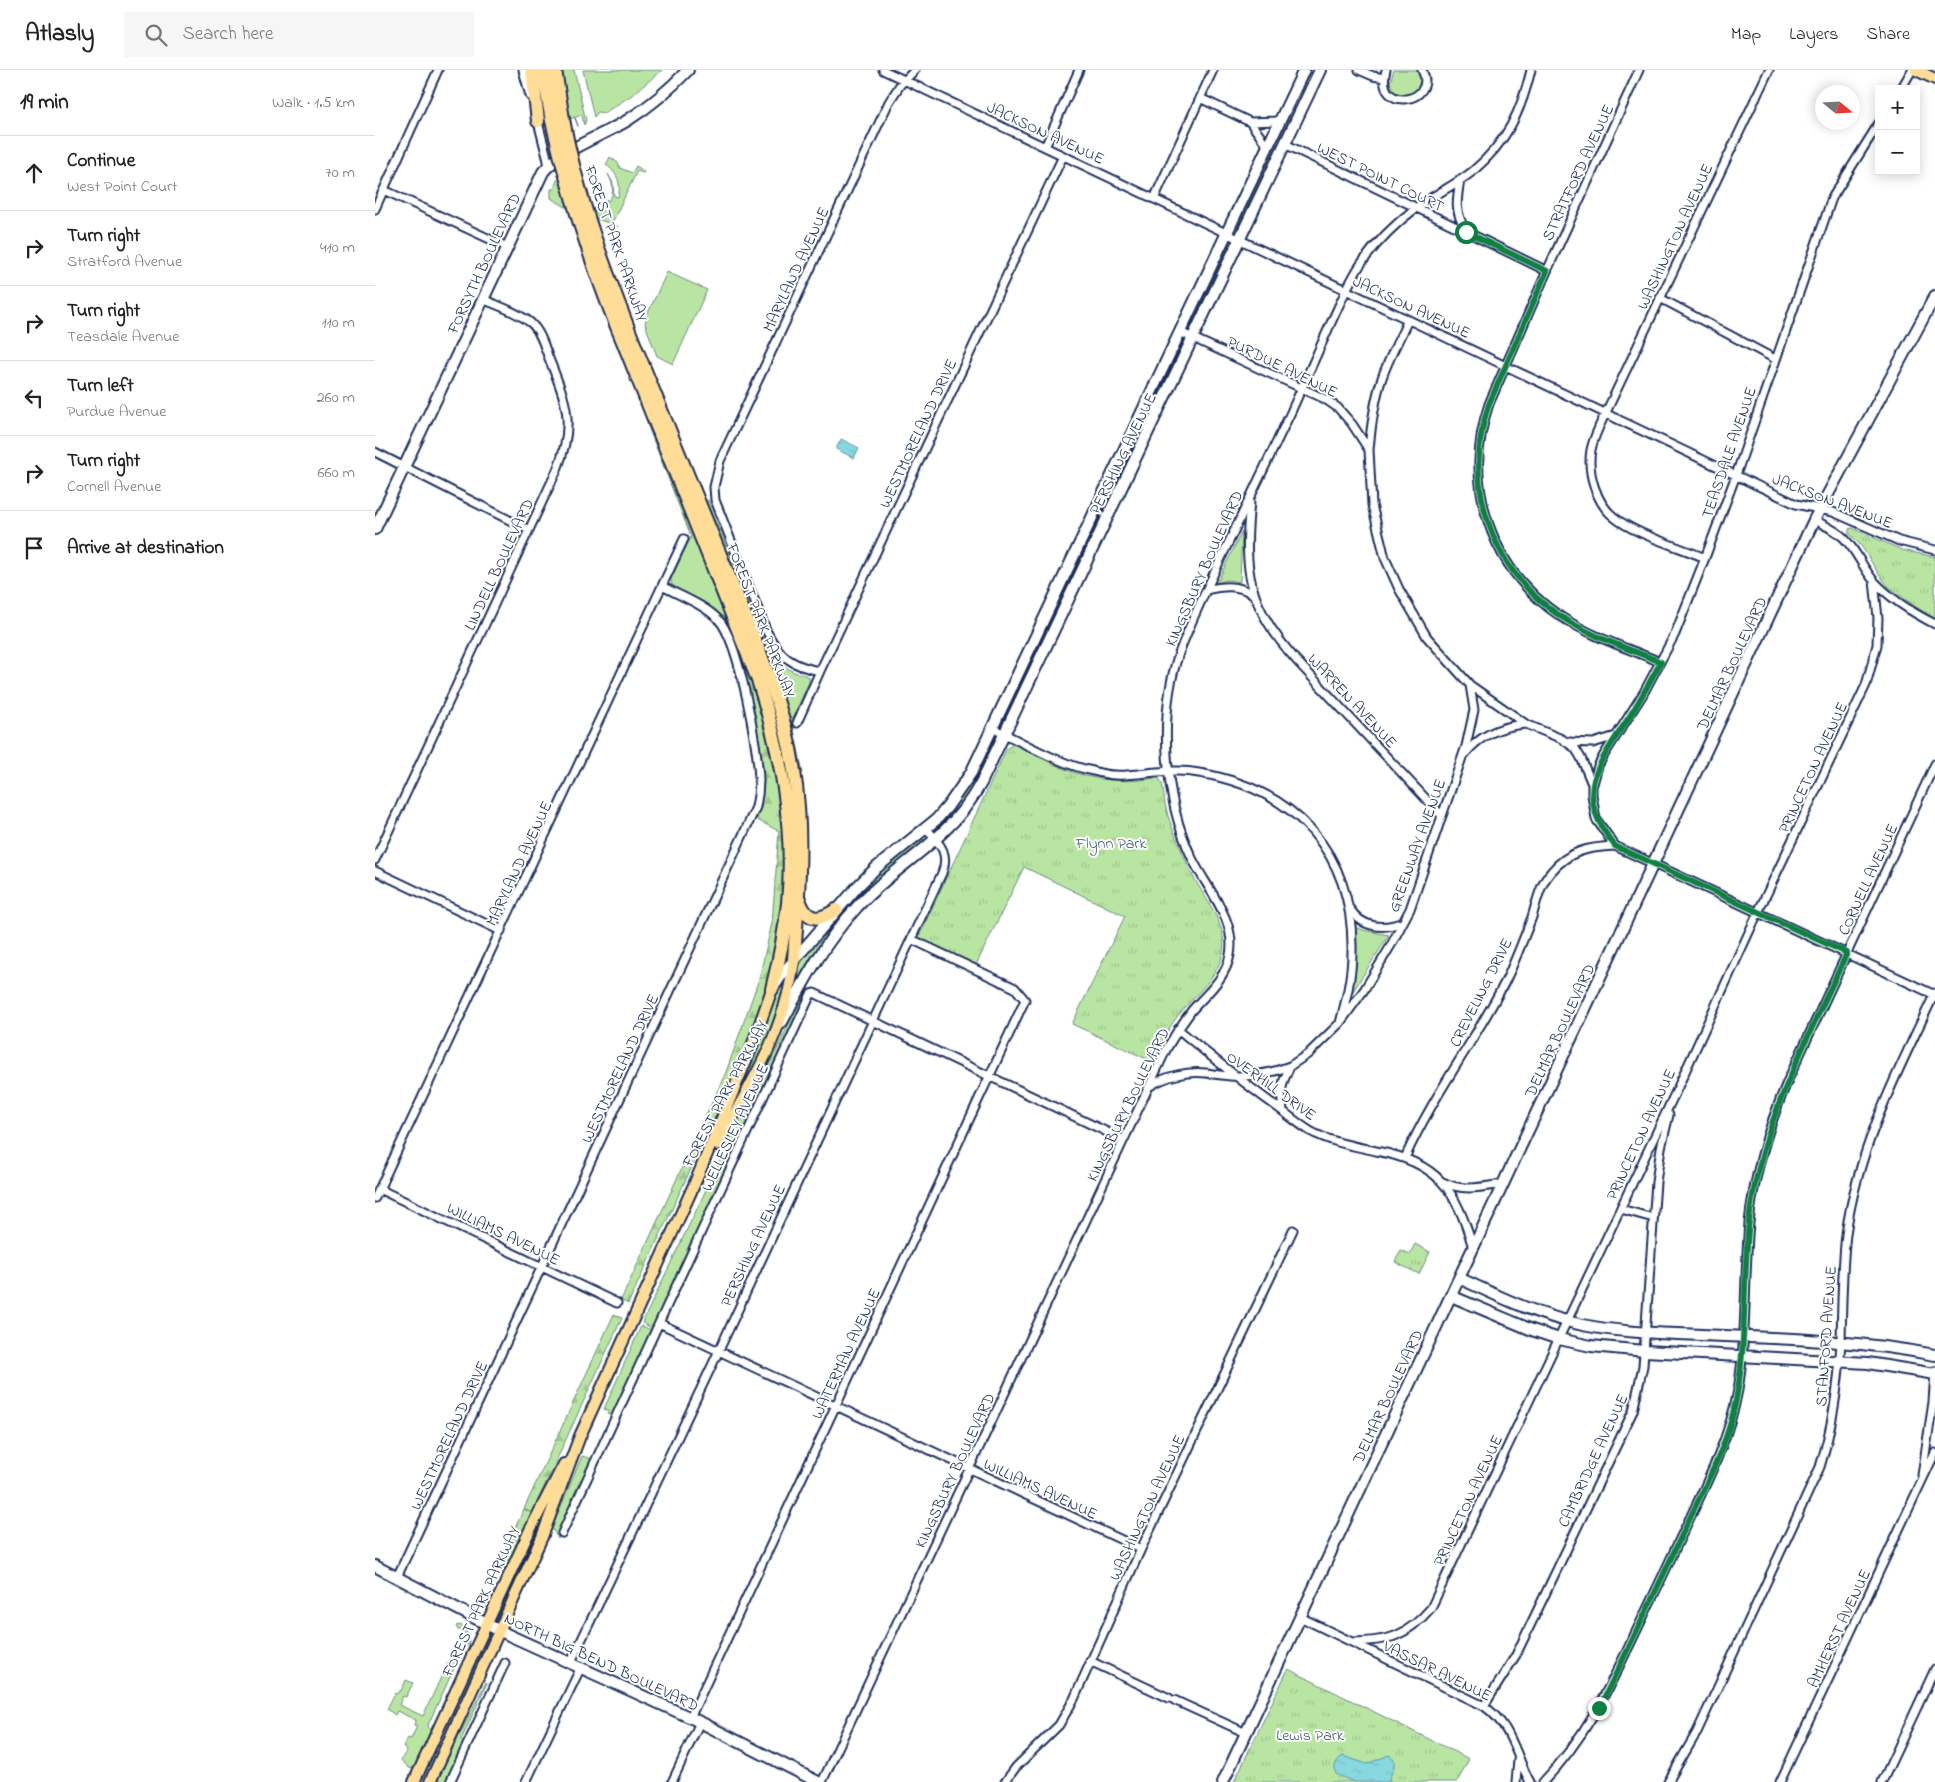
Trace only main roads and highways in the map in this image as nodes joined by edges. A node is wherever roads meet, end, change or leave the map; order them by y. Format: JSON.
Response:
{"nodes":[{"id":1,"x":532,"y":70,"type":"edge"},
{"id":2,"x":543,"y":70,"type":"edge"},
{"id":3,"x":555,"y":70,"type":"edge"},
{"id":4,"x":688,"y":70,"type":"edge"},
{"id":5,"x":1305,"y":70,"type":"edge"},
{"id":6,"x":1320,"y":70,"type":"edge"},
{"id":7,"x":1916,"y":70,"type":"edge"},
{"id":8,"x":1935,"y":79,"type":"edge"},
{"id":9,"x":538,"y":120,"type":"road end"},
{"id":10,"x":557,"y":120,"type":"junction"},
{"id":11,"x":1935,"y":296,"type":"edge"},
{"id":12,"x":631,"y":348,"type":"junction"},
{"id":13,"x":375,"y":529,"type":"edge"},
{"id":14,"x":799,"y":898,"type":"junction"},
{"id":15,"x":836,"y":910,"type":"junction"},
{"id":16,"x":794,"y":960,"type":"junction"},
{"id":17,"x":772,"y":989,"type":"junction"},
{"id":18,"x":778,"y":1029,"type":"junction"},
{"id":19,"x":694,"y":1185,"type":"junction"},
{"id":20,"x":1459,"y":1278,"type":"junction"},
{"id":21,"x":1451,"y":1296,"type":"junction"},
{"id":22,"x":1935,"y":1355,"type":"edge"},
{"id":23,"x":1935,"y":1374,"type":"edge"},
{"id":24,"x":580,"y":1436,"type":"junction"},
{"id":25,"x":375,"y":1566,"type":"edge"},
{"id":26,"x":487,"y":1624,"type":"junction"},
{"id":27,"x":500,"y":1630,"type":"junction"},
{"id":28,"x":414,"y":1782,"type":"edge"},
{"id":29,"x":430,"y":1782,"type":"edge"},
{"id":30,"x":818,"y":1782,"type":"edge"},
{"id":31,"x":1223,"y":1782,"type":"edge"}],
"edges":[{"from":1,"to":9,"type":"highway"},
{"from":2,"to":10,"type":"highway","name":"FOREST PARK PARKWAY"},
{"from":3,"to":10,"type":"highway","name":"FOREST PARK PARKWAY"},
{"from":4,"to":13,"type":"main road","name":"FORSYTH BOULEVARD"},
{"from":5,"to":15,"type":"main road","name":"PERSHING AVENUE"},
{"from":6,"to":18,"type":"main road","name":"PERSHING AVENUE"},
{"from":7,"to":8,"type":"main road"},
{"from":10,"to":12,"type":"highway","name":"FOREST PARK PARKWAY","bridge":true},
{"from":11,"to":20,"type":"main road","name":"DELMAR BOULEVARD"},
{"from":12,"to":14,"type":"highway","name":"FOREST PARK PARKWAY"},
{"from":12,"to":17,"type":"highway","name":"FOREST PARK PARKWAY"},
{"from":14,"to":15,"type":"highway"},
{"from":14,"to":16,"type":"highway","name":"FOREST PARK PARKWAY"},
{"from":15,"to":16,"type":"main road","name":"PERSHING AVENUE"},
{"from":16,"to":17,"type":"main road","name":"PERSHING AVENUE"},
{"from":16,"to":18,"type":"main road","name":"FOREST PARK PARKWAY"},
{"from":17,"to":19,"type":"main road","name":"FOREST PARK PARKWAY"},
{"from":18,"to":19,"type":"main road","name":"FOREST PARK PARKWAY"},
{"from":19,"to":24,"type":"main road","name":"FOREST PARK PARKWAY"},
{"from":20,"to":21,"type":"main road","name":"DELMAR BOULEVARD"},
{"from":20,"to":22,"type":"main road"},
{"from":21,"to":23,"type":"main road"},
{"from":21,"to":31,"type":"main road","name":"DELMAR BOULEVARD"},
{"from":24,"to":26,"type":"main road","name":"FOREST PARK PARKWAY"},
{"from":24,"to":27,"type":"main road","name":"FOREST PARK PARKWAY"},
{"from":25,"to":26,"type":"main road","name":"NORTH BIG BEND BOULEVARD"},
{"from":26,"to":27,"type":"main road","name":"NORTH BIG BEND BOULEVARD"},
{"from":26,"to":28,"type":"main road","name":"FOREST PARK PARKWAY"},
{"from":27,"to":29,"type":"main road","name":"FOREST PARK PARKWAY"},
{"from":27,"to":30,"type":"main road","name":"NORTH BIG BEND BOULEVARD"}]}
